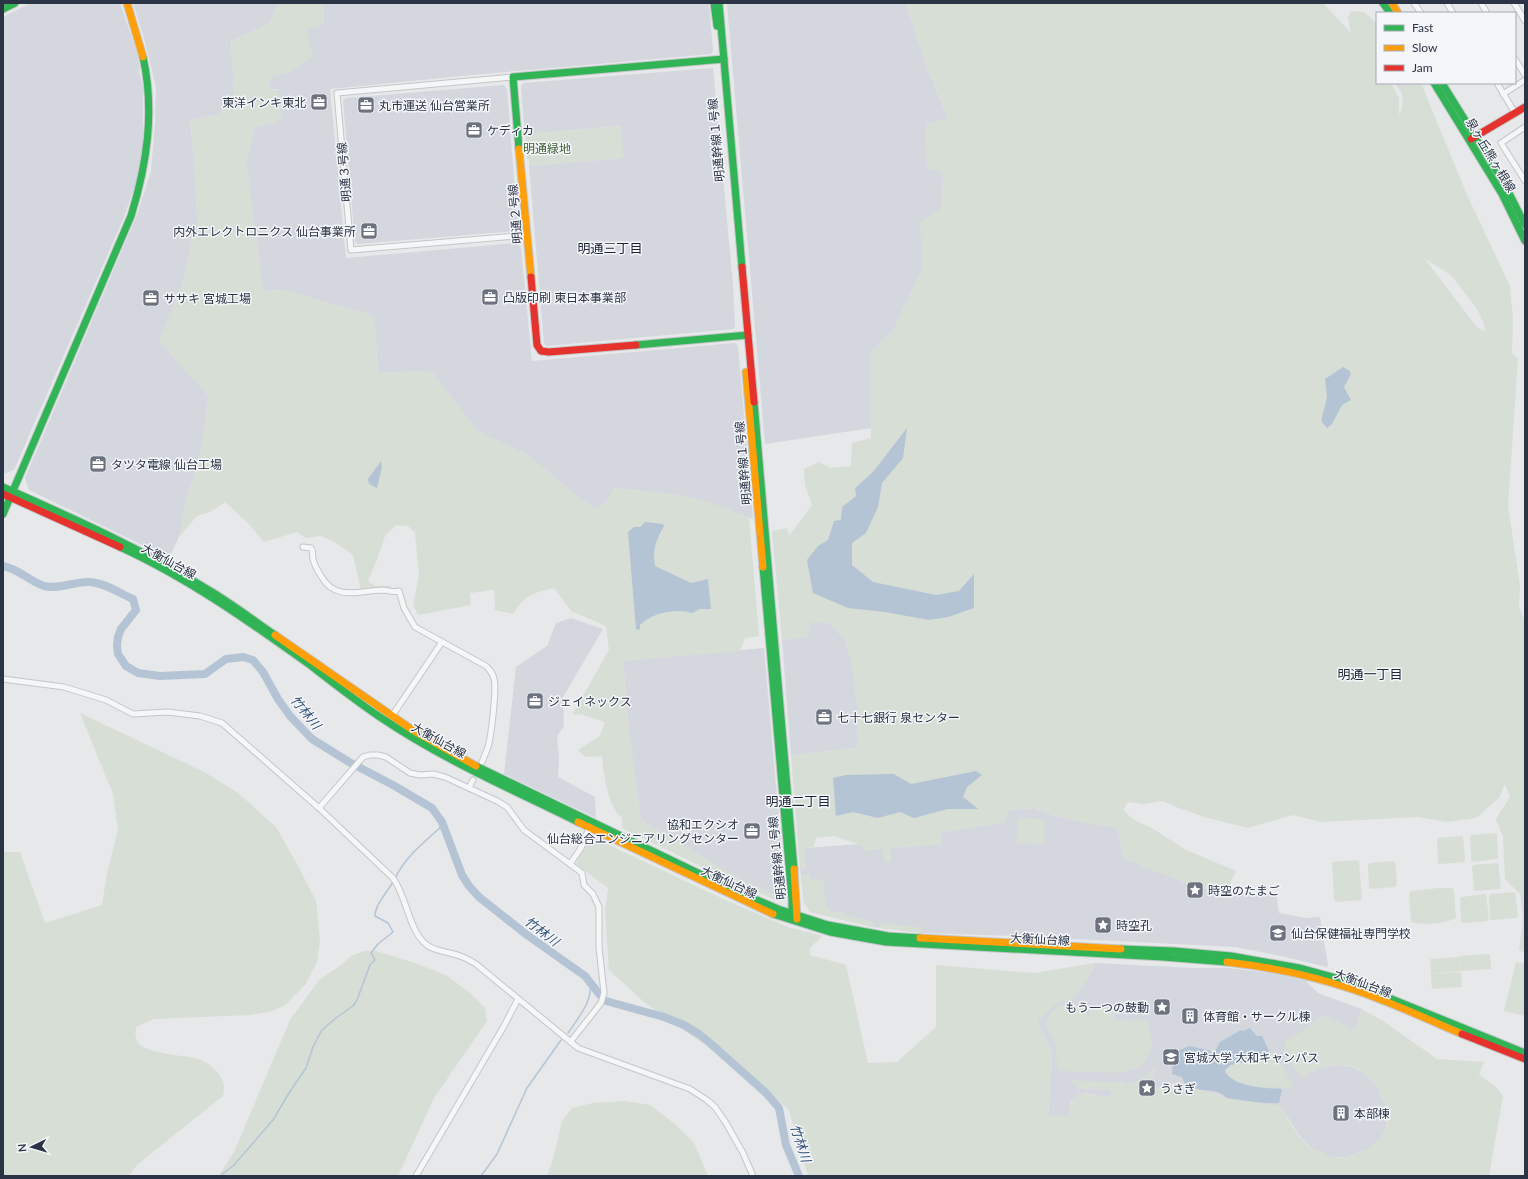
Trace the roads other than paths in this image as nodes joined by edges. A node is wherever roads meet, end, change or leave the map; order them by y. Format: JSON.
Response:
{"nodes":[{"id":1,"x":15,"y":3,"type":"edge"},
{"id":2,"x":127,"y":3,"type":"edge"},
{"id":3,"x":714,"y":3,"type":"edge"},
{"id":4,"x":719,"y":3,"type":"edge"},
{"id":5,"x":1383,"y":3,"type":"edge"},
{"id":6,"x":1392,"y":3,"type":"edge"},
{"id":7,"x":1414,"y":3,"type":"edge"},
{"id":8,"x":1447,"y":3,"type":"edge"},
{"id":9,"x":1481,"y":3,"type":"edge"},
{"id":10,"x":1514,"y":3,"type":"edge"},
{"id":11,"x":3,"y":9,"type":"edge"},
{"id":12,"x":1389,"y":12,"type":"edge"},
{"id":13,"x":1397,"y":12,"type":"edge"},
{"id":14,"x":1420,"y":12,"type":"edge"},
{"id":15,"x":1452,"y":12,"type":"edge"},
{"id":16,"x":1486,"y":12,"type":"edge"},
{"id":17,"x":1525,"y":21,"type":"edge"},
{"id":18,"x":722,"y":60,"type":"junction"},
{"id":19,"x":1516,"y":61,"type":"edge"},
{"id":20,"x":1525,"y":76,"type":"edge"},
{"id":21,"x":513,"y":77,"type":"junction"},
{"id":22,"x":1525,"y":80,"type":"edge"},
{"id":23,"x":1435,"y":84,"type":"edge"},
{"id":24,"x":1443,"y":84,"type":"edge"},
{"id":25,"x":1498,"y":84,"type":"edge"},
{"id":26,"x":1503,"y":94,"type":"junction"},
{"id":27,"x":1525,"y":107,"type":"edge"},
{"id":28,"x":1515,"y":113,"type":"junction"},
{"id":29,"x":1524,"y":130,"type":"edge"},
{"id":30,"x":1472,"y":138,"type":"junction"},
{"id":31,"x":1525,"y":181,"type":"edge"},
{"id":32,"x":1525,"y":225,"type":"edge"},
{"id":33,"x":527,"y":235,"type":"junction"},
{"id":34,"x":1525,"y":241,"type":"edge"},
{"id":35,"x":746,"y":335,"type":"junction"},
{"id":36,"x":3,"y":487,"type":"edge"},
{"id":37,"x":8,"y":494,"type":"edge"},
{"id":38,"x":3,"y":514,"type":"edge"},
{"id":39,"x":304,"y":547,"type":"dead end"},
{"id":40,"x":442,"y":642,"type":"junction"},
{"id":41,"x":3,"y":679,"type":"edge"},
{"id":42,"x":392,"y":716,"type":"junction"},
{"id":43,"x":482,"y":762,"type":"dead end"},
{"id":44,"x":473,"y":780,"type":"dead end"},
{"id":45,"x":469,"y":788,"type":"junction"},
{"id":46,"x":319,"y":808,"type":"junction"},
{"id":47,"x":589,"y":828,"type":"junction"},
{"id":48,"x":570,"y":864,"type":"junction"},
{"id":49,"x":795,"y":918,"type":"junction"},
{"id":50,"x":518,"y":999,"type":"junction"},
{"id":51,"x":571,"y":1041,"type":"junction"},
{"id":52,"x":1496,"y":1046,"type":"junction"},
{"id":53,"x":1525,"y":1053,"type":"edge"},
{"id":54,"x":1525,"y":1059,"type":"edge"},
{"id":55,"x":416,"y":1176,"type":"edge"},
{"id":56,"x":753,"y":1176,"type":"edge"}],
"edges":[{"from":1,"to":11,"type":"main road"},
{"from":2,"to":37,"type":"main road"},
{"from":3,"to":18,"type":"main road","name":"明通幹線１号線"},
{"from":4,"to":18,"type":"main road"},
{"from":5,"to":12,"type":"main road"},
{"from":6,"to":13,"type":"main road"},
{"from":7,"to":14,"type":"street"},
{"from":8,"to":15,"type":"street"},
{"from":9,"to":16,"type":"street"},
{"from":10,"to":17,"type":"street"},
{"from":18,"to":21,"type":"main road"},
{"from":18,"to":35,"type":"main road","name":"明通幹線１号線"},
{"from":19,"to":20,"type":"street"},
{"from":21,"to":33,"type":"main road","name":"明通２号線"},
{"from":21,"to":33,"type":"street","name":"明通３号線"},
{"from":22,"to":26,"type":"street"},
{"from":23,"to":30,"type":"main road","name":"泉ヶ丘熊ヶ根線"},
{"from":24,"to":30,"type":"main road","name":"泉ヶ丘熊ヶ根線"},
{"from":25,"to":26,"type":"street"},
{"from":26,"to":28,"type":"street"},
{"from":27,"to":28,"type":"main road"},
{"from":28,"to":30,"type":"main road"},
{"from":29,"to":31,"type":"street"},
{"from":30,"to":32,"type":"main road","name":"泉ヶ丘熊ヶ根線"},
{"from":30,"to":34,"type":"main road","name":"泉ヶ丘熊ヶ根線"},
{"from":33,"to":35,"type":"main road","name":"明通２号線"},
{"from":35,"to":49,"type":"main road","name":"明通幹線１号線"},
{"from":36,"to":37,"type":"main road","name":"大衡仙台線"},
{"from":37,"to":38,"type":"main road"},
{"from":37,"to":42,"type":"main road","name":"大衡仙台線"},
{"from":37,"to":47,"type":"main road","name":"大衡仙台線"},
{"from":39,"to":40,"type":"street"},
{"from":40,"to":42,"type":"street"},
{"from":40,"to":43,"type":"street"},
{"from":41,"to":46,"type":"street"},
{"from":42,"to":49,"type":"main road","name":"大衡仙台線"},
{"from":44,"to":45,"type":"street"},
{"from":45,"to":46,"type":"street"},
{"from":45,"to":48,"type":"street"},
{"from":46,"to":50,"type":"street"},
{"from":47,"to":48,"type":"street"},
{"from":47,"to":49,"type":"main road","name":"大衡仙台線"},
{"from":48,"to":51,"type":"street"},
{"from":49,"to":52,"type":"main road","name":"大衡仙台線"},
{"from":50,"to":51,"type":"street"},
{"from":50,"to":55,"type":"street"},
{"from":51,"to":56,"type":"street"},
{"from":52,"to":53,"type":"main road","name":"大衡仙台線"},
{"from":52,"to":54,"type":"main road","name":"大衡仙台線"}]}
